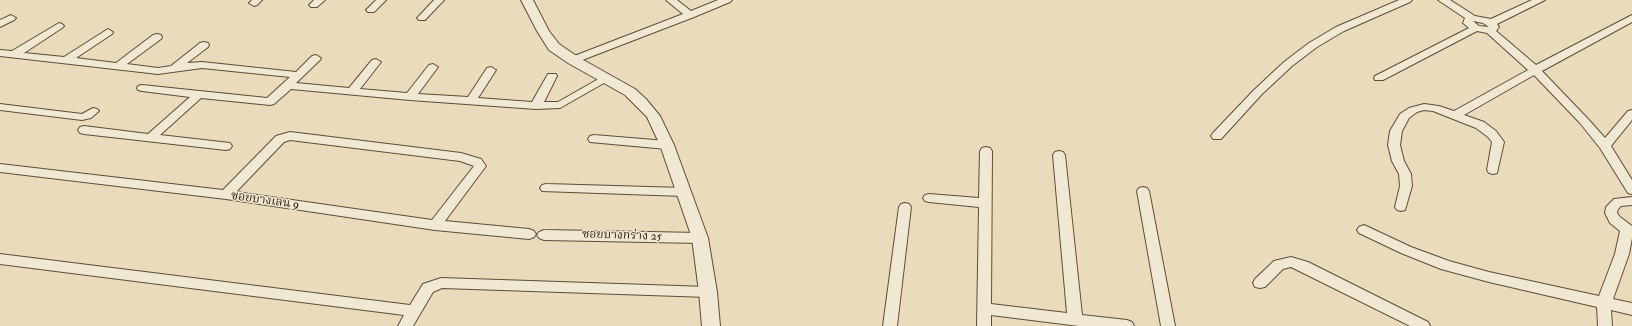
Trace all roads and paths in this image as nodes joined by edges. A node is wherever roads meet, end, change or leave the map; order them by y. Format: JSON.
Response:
{"nodes":[{"id":1,"x":381,"y":0,"type":"edge"},
{"id":2,"x":439,"y":0,"type":"edge"},
{"id":3,"x":527,"y":0,"type":"edge"},
{"id":4,"x":671,"y":0,"type":"edge"},
{"id":5,"x":727,"y":0,"type":"edge"},
{"id":6,"x":1407,"y":0,"type":"edge"},
{"id":7,"x":1443,"y":0,"type":"edge"},
{"id":8,"x":1540,"y":0,"type":"edge"},
{"id":9,"x":371,"y":10,"type":"dead end"},
{"id":10,"x":691,"y":15,"type":"junction"},
{"id":11,"x":11,"y":18,"type":"dead end"},
{"id":12,"x":422,"y":18,"type":"dead end"},
{"id":13,"x":1472,"y":18,"type":"junction"},
{"id":14,"x":1632,"y":18,"type":"edge"},
{"id":15,"x":0,"y":24,"type":"edge"},
{"id":16,"x":59,"y":26,"type":"dead end"},
{"id":17,"x":1490,"y":27,"type":"junction"},
{"id":18,"x":1476,"y":28,"type":"junction"},
{"id":19,"x":108,"y":32,"type":"dead end"},
{"id":20,"x":157,"y":37,"type":"dead end"},
{"id":21,"x":204,"y":45,"type":"dead end"},
{"id":22,"x":0,"y":53,"type":"edge"},
{"id":23,"x":13,"y":55,"type":"junction"},
{"id":24,"x":316,"y":58,"type":"dead end"},
{"id":25,"x":572,"y":60,"type":"junction"},
{"id":26,"x":65,"y":61,"type":"junction"},
{"id":27,"x":376,"y":62,"type":"dead end"},
{"id":28,"x":117,"y":67,"type":"junction"},
{"id":29,"x":432,"y":67,"type":"dead end"},
{"id":30,"x":174,"y":68,"type":"junction"},
{"id":31,"x":491,"y":70,"type":"dead end"},
{"id":32,"x":1535,"y":70,"type":"junction"},
{"id":33,"x":298,"y":75,"type":"junction"},
{"id":34,"x":552,"y":76,"type":"dead end"},
{"id":35,"x":1379,"y":78,"type":"dead end"},
{"id":36,"x":606,"y":79,"type":"junction"},
{"id":37,"x":288,"y":85,"type":"junction"},
{"id":38,"x":142,"y":88,"type":"dead end"},
{"id":39,"x":352,"y":92,"type":"junction"},
{"id":40,"x":199,"y":94,"type":"junction"},
{"id":41,"x":410,"y":97,"type":"junction"},
{"id":42,"x":0,"y":99,"type":"edge"},
{"id":43,"x":471,"y":101,"type":"junction"},
{"id":44,"x":536,"y":106,"type":"junction"},
{"id":45,"x":0,"y":108,"type":"edge"},
{"id":46,"x":1632,"y":113,"type":"edge"},
{"id":47,"x":1456,"y":115,"type":"junction"},
{"id":48,"x":84,"y":130,"type":"dead end"},
{"id":49,"x":1217,"y":136,"type":"dead end"},
{"id":50,"x":151,"y":137,"type":"junction"},
{"id":51,"x":594,"y":139,"type":"dead end"},
{"id":52,"x":667,"y":145,"type":"junction"},
{"id":53,"x":226,"y":146,"type":"dead end"},
{"id":54,"x":1605,"y":146,"type":"junction"},
{"id":55,"x":986,"y":151,"type":"dead end"},
{"id":56,"x":1059,"y":155,"type":"dead end"},
{"id":57,"x":0,"y":168,"type":"edge"},
{"id":58,"x":1493,"y":170,"type":"dead end"},
{"id":59,"x":546,"y":188,"type":"dead end"},
{"id":60,"x":1632,"y":190,"type":"edge"},
{"id":61,"x":1143,"y":191,"type":"dead end"},
{"id":62,"x":684,"y":192,"type":"junction"},
{"id":63,"x":226,"y":195,"type":"junction"},
{"id":64,"x":929,"y":198,"type":"dead end"},
{"id":65,"x":1632,"y":201,"type":"edge"},
{"id":66,"x":985,"y":203,"type":"junction"},
{"id":67,"x":904,"y":207,"type":"dead end"},
{"id":68,"x":1401,"y":207,"type":"dead end"},
{"id":69,"x":435,"y":225,"type":"junction"},
{"id":70,"x":1364,"y":230,"type":"dead end"},
{"id":71,"x":1629,"y":231,"type":"edge"},
{"id":72,"x":529,"y":234,"type":"dead end"},
{"id":73,"x":544,"y":235,"type":"dead end"},
{"id":74,"x":700,"y":238,"type":"junction"},
{"id":75,"x":0,"y":259,"type":"edge"},
{"id":76,"x":1260,"y":283,"type":"dead end"},
{"id":77,"x":708,"y":292,"type":"junction"},
{"id":78,"x":1604,"y":304,"type":"junction"},
{"id":79,"x":984,"y":309,"type":"junction"},
{"id":80,"x":1632,"y":309,"type":"edge"},
{"id":81,"x":414,"y":311,"type":"junction"},
{"id":82,"x":1075,"y":320,"type":"junction"},
{"id":83,"x":405,"y":326,"type":"edge"},
{"id":84,"x":711,"y":326,"type":"edge"},
{"id":85,"x":890,"y":326,"type":"edge"},
{"id":86,"x":984,"y":326,"type":"edge"},
{"id":87,"x":1127,"y":326,"type":"edge"},
{"id":88,"x":1168,"y":326,"type":"edge"},
{"id":89,"x":1423,"y":326,"type":"edge"},
{"id":90,"x":1605,"y":326,"type":"edge"}],
"edges":[{"from":1,"to":9,"type":"street"},
{"from":2,"to":12,"type":"street"},
{"from":3,"to":25,"type":"street"},
{"from":4,"to":10,"type":"street"},
{"from":5,"to":10,"type":"street"},
{"from":6,"to":49,"type":"street"},
{"from":7,"to":13,"type":"street"},
{"from":8,"to":17,"type":"street"},
{"from":10,"to":25,"type":"street"},
{"from":11,"to":15,"type":"street"},
{"from":13,"to":17,"type":"street"},
{"from":13,"to":18,"type":"street"},
{"from":14,"to":32,"type":"street"},
{"from":16,"to":23,"type":"street"},
{"from":17,"to":18,"type":"street"},
{"from":17,"to":32,"type":"street"},
{"from":18,"to":35,"type":"street"},
{"from":19,"to":26,"type":"street"},
{"from":20,"to":28,"type":"street"},
{"from":21,"to":30,"type":"street"},
{"from":22,"to":23,"type":"street"},
{"from":23,"to":26,"type":"street"},
{"from":24,"to":33,"type":"street"},
{"from":25,"to":36,"type":"street"},
{"from":26,"to":28,"type":"street"},
{"from":27,"to":39,"type":"street"},
{"from":28,"to":30,"type":"street"},
{"from":29,"to":41,"type":"street"},
{"from":30,"to":33,"type":"street"},
{"from":31,"to":43,"type":"street"},
{"from":32,"to":47,"type":"street"},
{"from":32,"to":54,"type":"street"},
{"from":33,"to":37,"type":"street"},
{"from":34,"to":44,"type":"street"},
{"from":36,"to":44,"type":"street"},
{"from":36,"to":52,"type":"street"},
{"from":37,"to":39,"type":"street"},
{"from":37,"to":40,"type":"street"},
{"from":38,"to":40,"type":"street"},
{"from":39,"to":41,"type":"street"},
{"from":40,"to":50,"type":"street"},
{"from":41,"to":43,"type":"street"},
{"from":42,"to":45,"type":"street"},
{"from":43,"to":44,"type":"street"},
{"from":46,"to":54,"type":"street"},
{"from":47,"to":58,"type":"street"},
{"from":47,"to":68,"type":"street"},
{"from":48,"to":50,"type":"street"},
{"from":50,"to":53,"type":"street"},
{"from":51,"to":52,"type":"street"},
{"from":52,"to":62,"type":"street"},
{"from":54,"to":60,"type":"street"},
{"from":55,"to":66,"type":"street"},
{"from":56,"to":82,"type":"street"},
{"from":57,"to":63,"type":"street","name":"ซอยบางเลน 9"},
{"from":59,"to":62,"type":"street"},
{"from":61,"to":88,"type":"street"},
{"from":62,"to":74,"type":"street"},
{"from":63,"to":69,"type":"street","name":"ซอยบางเลน 9"},
{"from":63,"to":69,"type":"street"},
{"from":64,"to":66,"type":"street"},
{"from":65,"to":71,"type":"street"},
{"from":66,"to":79,"type":"street"},
{"from":67,"to":85,"type":"street"},
{"from":69,"to":72,"type":"street","name":"ซอยบางเลน 9"},
{"from":70,"to":78,"type":"street"},
{"from":71,"to":78,"type":"street"},
{"from":73,"to":74,"type":"street","name":"ซอยบางกร่าง 25"},
{"from":74,"to":77,"type":"street"},
{"from":75,"to":81,"type":"street"},
{"from":76,"to":89,"type":"street"},
{"from":77,"to":81,"type":"street"},
{"from":77,"to":84,"type":"street"},
{"from":78,"to":80,"type":"street"},
{"from":78,"to":90,"type":"street"},
{"from":79,"to":82,"type":"street"},
{"from":79,"to":86,"type":"street"},
{"from":81,"to":83,"type":"street"},
{"from":82,"to":87,"type":"street"}]}
